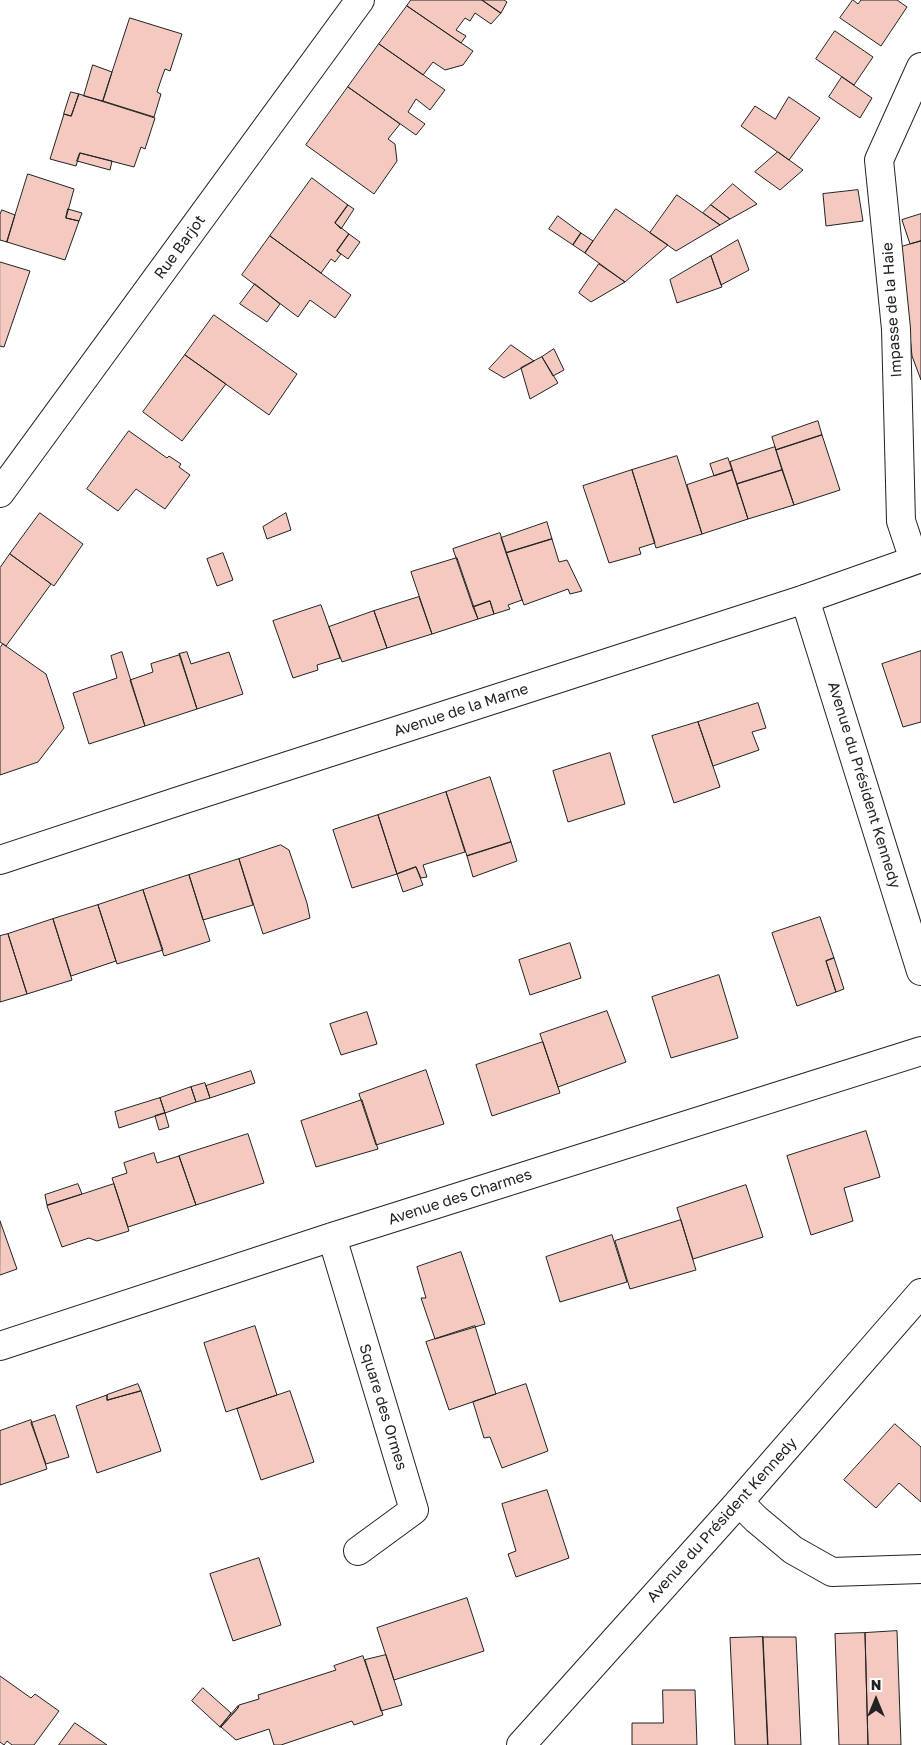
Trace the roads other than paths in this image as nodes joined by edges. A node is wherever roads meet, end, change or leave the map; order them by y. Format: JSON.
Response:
{"nodes":[{"id":1,"x":360,"y":0,"type":"edge"},
{"id":2,"x":921,"y":67,"type":"edge"},
{"id":3,"x":0,"y":493,"type":"edge"},
{"id":4,"x":917,"y":559,"type":"edge"},
{"id":5,"x":805,"y":599,"type":"junction"},
{"id":6,"x":0,"y":860,"type":"edge"},
{"id":7,"x":921,"y":971,"type":"edge"},
{"id":8,"x":921,"y":1051,"type":"edge"},
{"id":9,"x":332,"y":1238,"type":"junction"},
{"id":10,"x":921,"y":1293,"type":"edge"},
{"id":11,"x":0,"y":1346,"type":"edge"},
{"id":12,"x":739,"y":1502,"type":"junction"},
{"id":13,"x":358,"y":1551,"type":"dead end"},
{"id":14,"x":921,"y":1569,"type":"edge"},
{"id":15,"x":520,"y":1745,"type":"edge"}],
"edges":[{"from":1,"to":3,"type":"street","name":"Rue Barjot"},
{"from":2,"to":4,"type":"street","name":"Impasse de la Haie"},
{"from":4,"to":5,"type":"street","name":"Avenue de la Marne"},
{"from":5,"to":6,"type":"street","name":"Avenue de la Marne"},
{"from":5,"to":7,"type":"street","name":"Avenue du Président Kennedy"},
{"from":8,"to":9,"type":"street","name":"Avenue des Charmes"},
{"from":9,"to":11,"type":"street","name":"Avenue des Charmes"},
{"from":9,"to":13,"type":"street","name":"Square des Ormes"},
{"from":10,"to":12,"type":"street","name":"Avenue du Président Kennedy"},
{"from":12,"to":14,"type":"street"},
{"from":12,"to":15,"type":"street","name":"Avenue du Président Kennedy"}]}
